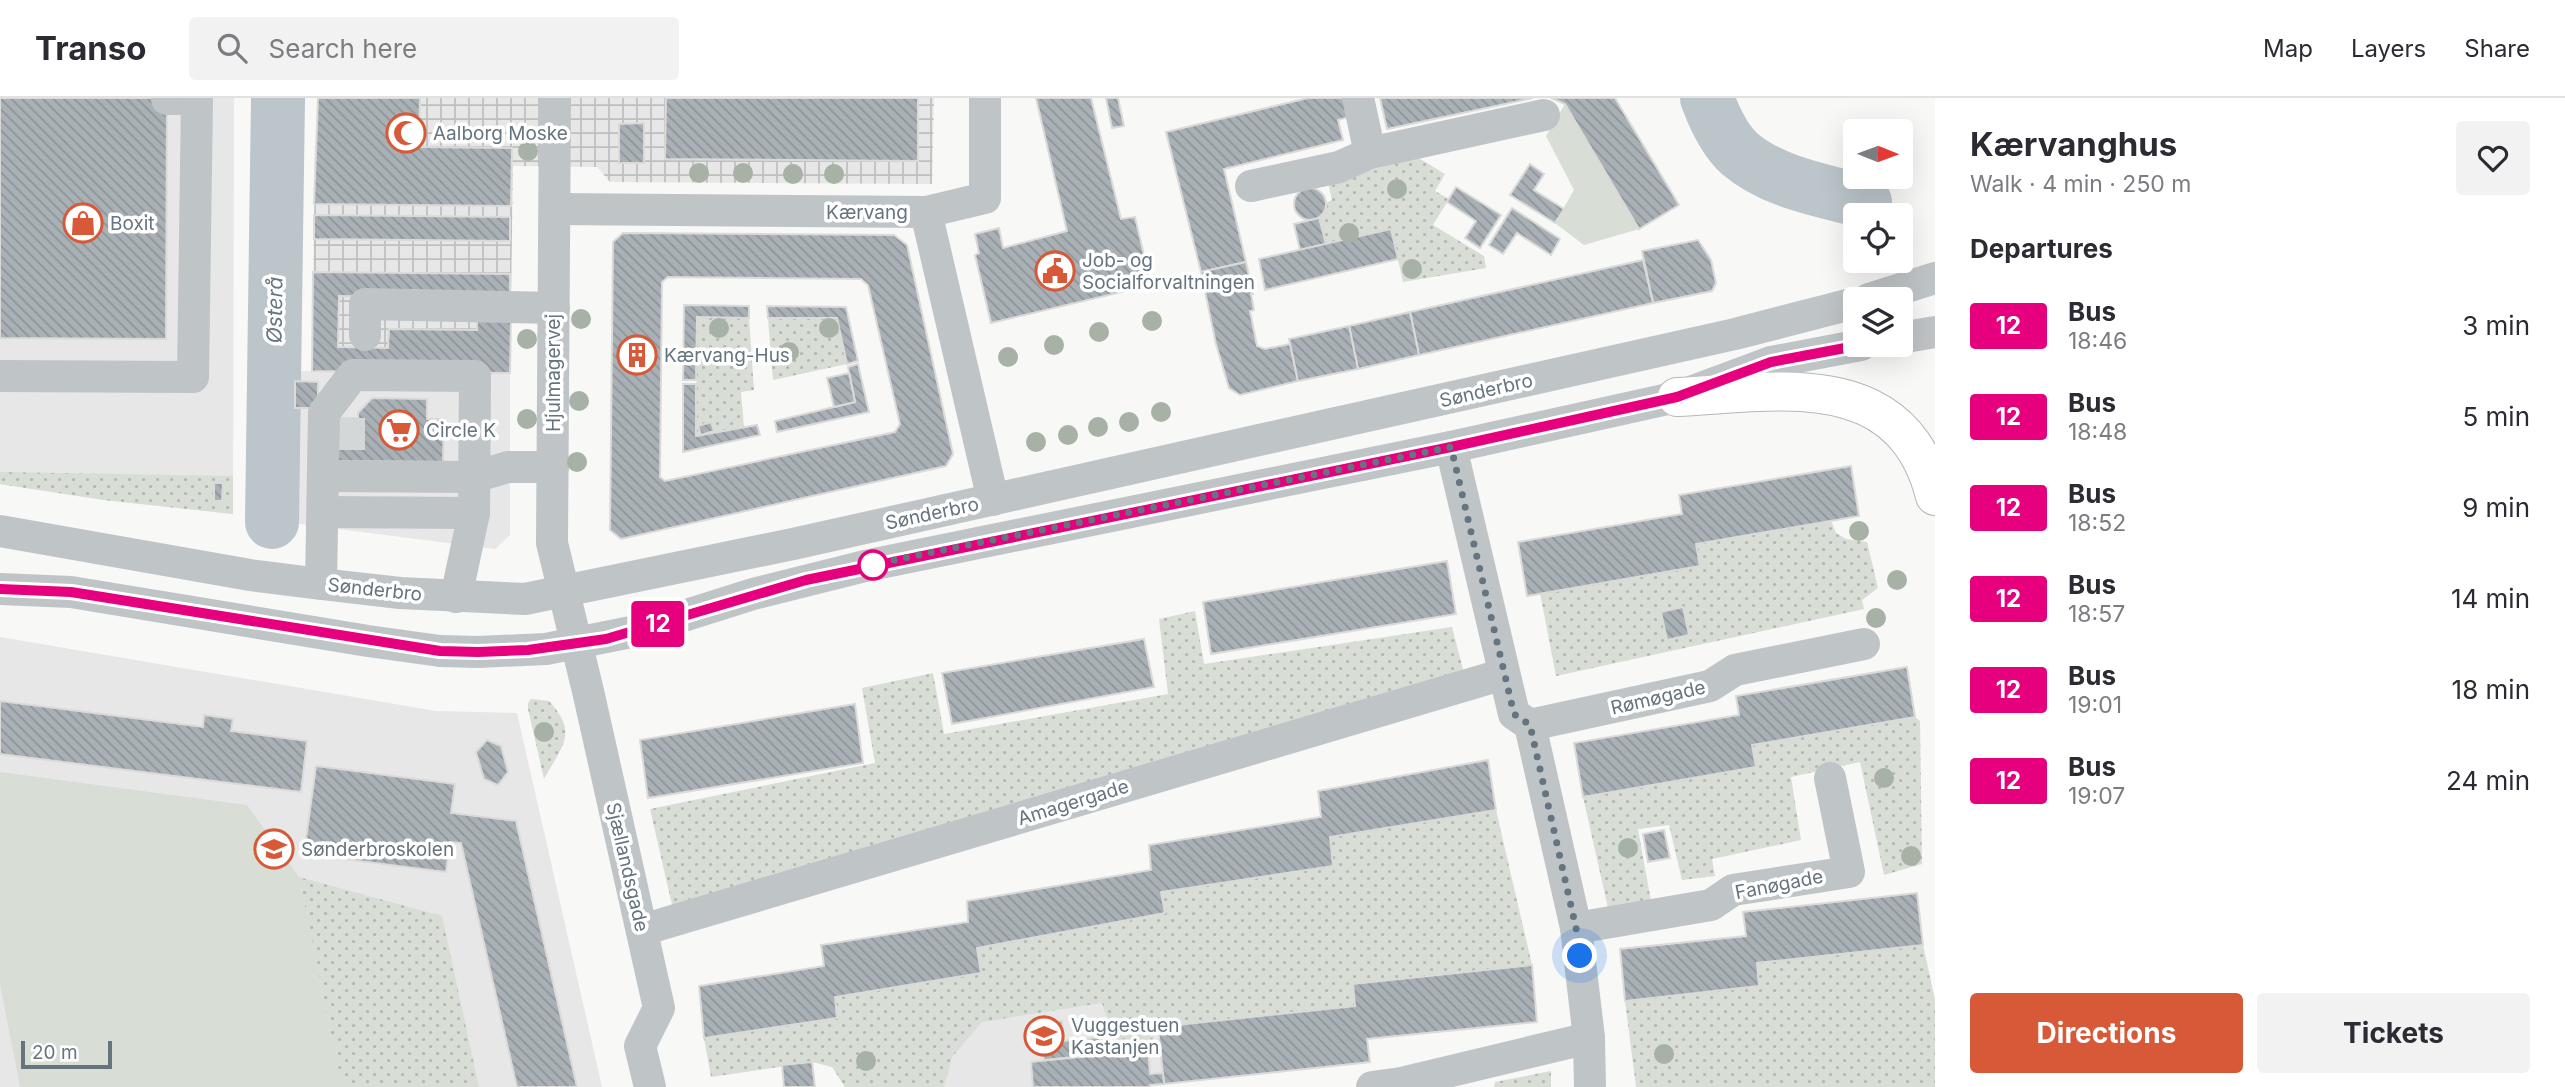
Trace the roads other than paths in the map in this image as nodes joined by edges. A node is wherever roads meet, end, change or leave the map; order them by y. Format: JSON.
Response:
{"nodes":[{"id":1,"x":555,"y":98,"type":"edge"},
{"id":2,"x":985,"y":98,"type":"edge"},
{"id":3,"x":1358,"y":98,"type":"edge"},
{"id":4,"x":187,"y":99,"type":"edge"},
{"id":5,"x":1544,"y":116,"type":"dead end"},
{"id":6,"x":1370,"y":153,"type":"junction"},
{"id":7,"x":1251,"y":186,"type":"dead end"},
{"id":8,"x":555,"y":209,"type":"junction"},
{"id":9,"x":926,"y":212,"type":"junction"},
{"id":10,"x":1935,"y":278,"type":"edge"},
{"id":11,"x":1907,"y":287,"type":"edge"},
{"id":12,"x":1843,"y":306,"type":"edge"},
{"id":13,"x":554,"y":308,"type":"junction"},
{"id":14,"x":1935,"y":332,"type":"edge"},
{"id":15,"x":365,"y":335,"type":"dead end"},
{"id":16,"x":1913,"y":336,"type":"edge"},
{"id":17,"x":1843,"y":348,"type":"edge"},
{"id":18,"x":0,"y":376,"type":"edge"},
{"id":19,"x":475,"y":386,"type":"junction"},
{"id":20,"x":1677,"y":397,"type":"junction"},
{"id":21,"x":349,"y":418,"type":"tunnel mouth"},
{"id":22,"x":1451,"y":447,"type":"junction"},
{"id":23,"x":553,"y":467,"type":"junction"},
{"id":24,"x":341,"y":471,"type":"junction"},
{"id":25,"x":474,"y":477,"type":"junction"},
{"id":26,"x":1935,"y":496,"type":"edge"},
{"id":27,"x":993,"y":500,"type":"junction"},
{"id":28,"x":323,"y":512,"type":"junction"},
{"id":29,"x":474,"y":513,"type":"junction"},
{"id":30,"x":0,"y":531,"type":"edge"},
{"id":31,"x":0,"y":547,"type":"edge"},
{"id":32,"x":101,"y":548,"type":"junction"},
{"id":33,"x":321,"y":584,"type":"junction"},
{"id":34,"x":0,"y":589,"type":"edge"},
{"id":35,"x":563,"y":590,"type":"junction"},
{"id":36,"x":456,"y":597,"type":"junction"},
{"id":37,"x":1864,"y":644,"type":"dead end"},
{"id":38,"x":576,"y":645,"type":"junction"},
{"id":39,"x":1504,"y":674,"type":"junction"},
{"id":40,"x":1530,"y":725,"type":"junction"},
{"id":41,"x":1829,"y":778,"type":"dead end"},
{"id":42,"x":1576,"y":928,"type":"junction"},
{"id":43,"x":642,"y":930,"type":"junction"},
{"id":44,"x":1589,"y":1038,"type":"junction"},
{"id":45,"x":650,"y":1087,"type":"edge"},
{"id":46,"x":1372,"y":1087,"type":"edge"},
{"id":47,"x":1590,"y":1087,"type":"edge"}],
"edges":[{"from":1,"to":8,"type":"street","name":"Hjulmagervej"},
{"from":2,"to":9,"type":"street"},
{"from":3,"to":6,"type":"street"},
{"from":4,"to":18,"type":"street"},
{"from":5,"to":6,"type":"street"},
{"from":6,"to":7,"type":"street"},
{"from":8,"to":9,"type":"street","name":"Kærvang"},
{"from":8,"to":13,"type":"street","name":"Hjulmagervej"},
{"from":9,"to":27,"type":"street","name":"Kærvang"},
{"from":10,"to":11,"type":"street"},
{"from":12,"to":27,"type":"street","name":"Sønderbro"},
{"from":13,"to":15,"type":"street"},
{"from":13,"to":23,"type":"street","name":"Hjulmagervej"},
{"from":14,"to":16,"type":"street"},
{"from":17,"to":20,"type":"street","name":"Sønderbro"},
{"from":19,"to":21,"type":"street"},
{"from":19,"to":24,"type":"street"},
{"from":19,"to":25,"type":"street"},
{"from":20,"to":22,"type":"street","name":"Sønderbro"},
{"from":20,"to":26,"type":"main road"},
{"from":22,"to":38,"type":"street","name":"Sønderbro"},
{"from":22,"to":39,"type":"street"},
{"from":23,"to":25,"type":"street"},
{"from":23,"to":35,"type":"street","name":"Hjulmagervej"},
{"from":24,"to":25,"type":"street"},
{"from":24,"to":28,"type":"street"},
{"from":25,"to":29,"type":"street"},
{"from":27,"to":35,"type":"street","name":"Sønderbro"},
{"from":28,"to":29,"type":"street"},
{"from":28,"to":33,"type":"street"},
{"from":29,"to":36,"type":"street"},
{"from":30,"to":32,"type":"street","name":"Sønderbro"},
{"from":31,"to":32,"type":"street"},
{"from":32,"to":33,"type":"street","name":"Sønderbro"},
{"from":33,"to":36,"type":"street","name":"Sønderbro"},
{"from":34,"to":38,"type":"street","name":"Sønderbro"},
{"from":35,"to":36,"type":"street","name":"Sønderbro"},
{"from":35,"to":38,"type":"street","name":"Hjulmagervej"},
{"from":37,"to":40,"type":"street","name":"Rømøgade"},
{"from":38,"to":43,"type":"street","name":"Sjællandsgade"},
{"from":39,"to":40,"type":"street"},
{"from":39,"to":43,"type":"street","name":"Amagergade"},
{"from":40,"to":42,"type":"street"},
{"from":41,"to":42,"type":"street","name":"Fanøgade"},
{"from":42,"to":44,"type":"street"},
{"from":43,"to":45,"type":"street","name":"Sjællandsgade"},
{"from":44,"to":46,"type":"street"},
{"from":44,"to":47,"type":"street"}]}
